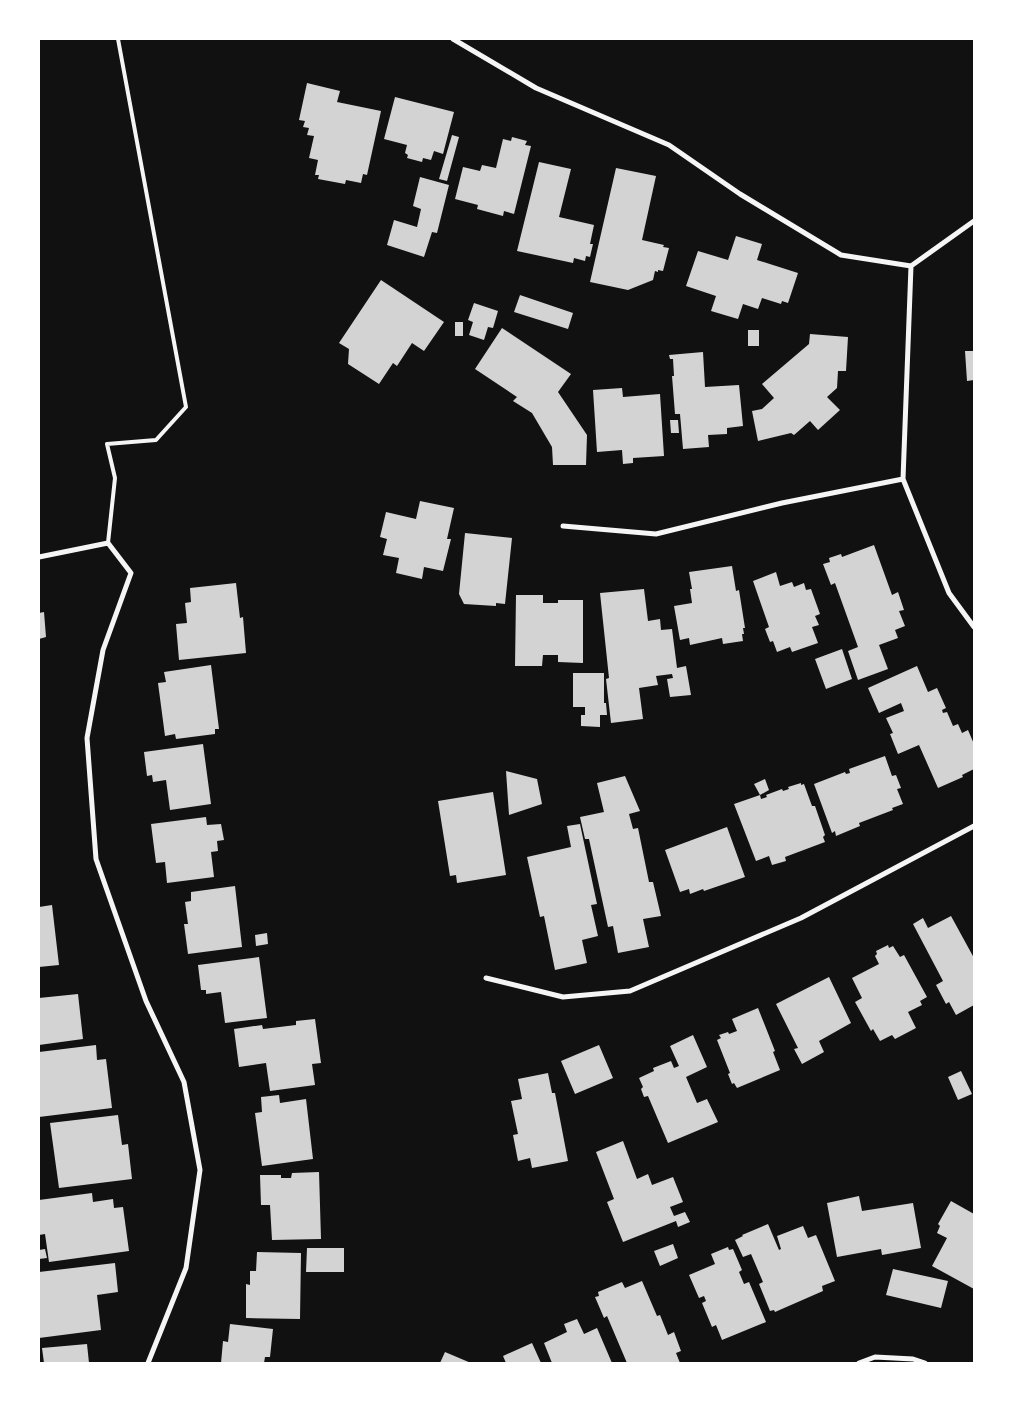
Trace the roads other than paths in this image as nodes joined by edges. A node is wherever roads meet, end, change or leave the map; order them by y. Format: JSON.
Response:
{"nodes":[{"id":1,"x":118,"y":39,"type":"edge"},
{"id":2,"x":453,"y":39,"type":"edge"},
{"id":3,"x":974,"y":221,"type":"edge"},
{"id":4,"x":912,"y":266,"type":"junction"},
{"id":5,"x":903,"y":478,"type":"junction"},
{"id":6,"x":563,"y":526,"type":"dead end"},
{"id":7,"x":108,"y":543,"type":"junction"},
{"id":8,"x":39,"y":557,"type":"edge"},
{"id":9,"x":974,"y":627,"type":"edge"},
{"id":10,"x":974,"y":826,"type":"edge"},
{"id":11,"x":486,"y":978,"type":"dead end"},
{"id":12,"x":148,"y":1363,"type":"edge"},
{"id":13,"x":859,"y":1363,"type":"edge"},
{"id":14,"x":925,"y":1363,"type":"edge"}],
"edges":[{"from":1,"to":7,"type":"lane"},
{"from":2,"to":4,"type":"street"},
{"from":3,"to":4,"type":"street"},
{"from":4,"to":5,"type":"street"},
{"from":5,"to":6,"type":"street"},
{"from":5,"to":9,"type":"street"},
{"from":7,"to":8,"type":"street"},
{"from":7,"to":12,"type":"street"},
{"from":10,"to":11,"type":"street"},
{"from":13,"to":14,"type":"street"}]}
